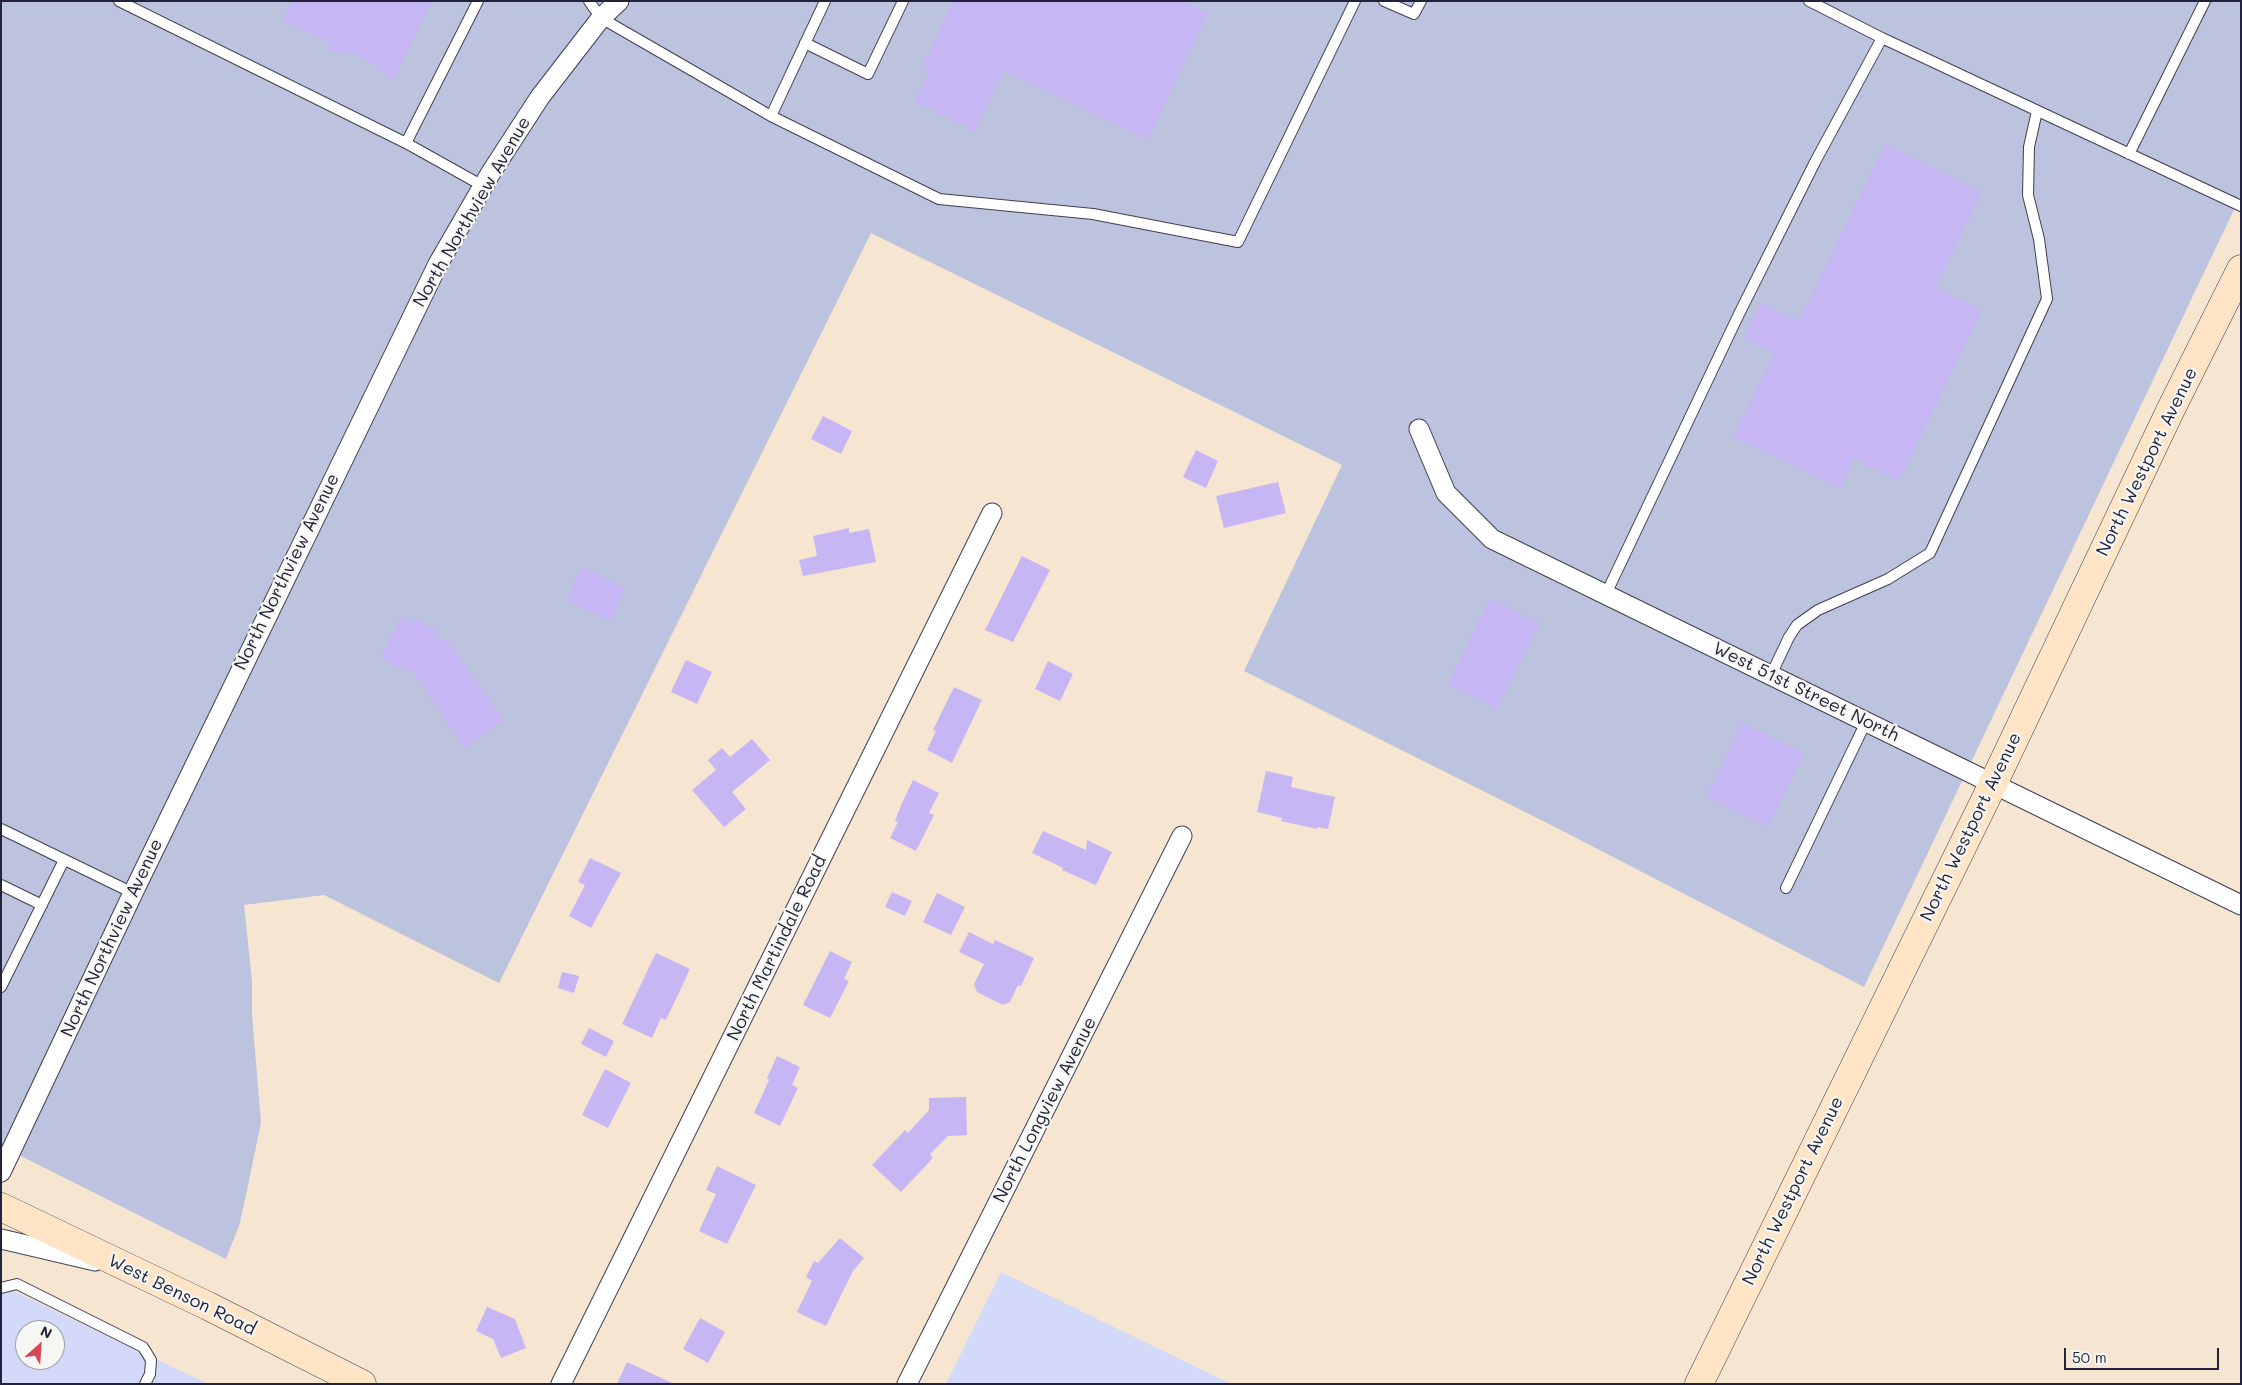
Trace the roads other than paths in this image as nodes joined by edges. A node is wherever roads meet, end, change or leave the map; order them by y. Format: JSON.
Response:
{"nodes":[{"id":1,"x":119,"y":1,"type":"edge"},
{"id":2,"x":478,"y":1,"type":"edge"},
{"id":3,"x":588,"y":1,"type":"edge"},
{"id":4,"x":620,"y":1,"type":"edge"},
{"id":5,"x":825,"y":1,"type":"edge"},
{"id":6,"x":903,"y":1,"type":"edge"},
{"id":7,"x":1355,"y":1,"type":"edge"},
{"id":8,"x":1384,"y":1,"type":"edge"},
{"id":9,"x":1421,"y":1,"type":"edge"},
{"id":10,"x":1809,"y":1,"type":"edge"},
{"id":11,"x":2205,"y":1,"type":"edge"},
{"id":12,"x":600,"y":18,"type":"junction"},
{"id":13,"x":1882,"y":38,"type":"junction"},
{"id":14,"x":805,"y":44,"type":"junction"},
{"id":15,"x":2037,"y":110,"type":"junction"},
{"id":16,"x":771,"y":116,"type":"junction"},
{"id":17,"x":406,"y":142,"type":"junction"},
{"id":18,"x":2129,"y":154,"type":"junction"},
{"id":19,"x":483,"y":186,"type":"junction"},
{"id":20,"x":2241,"y":206,"type":"edge"},
{"id":21,"x":2241,"y":269,"type":"edge"},
{"id":22,"x":1419,"y":429,"type":"dead end"},
{"id":23,"x":992,"y":513,"type":"dead end"},
{"id":24,"x":1606,"y":594,"type":"junction"},
{"id":25,"x":1771,"y":675,"type":"junction"},
{"id":26,"x":1866,"y":722,"type":"junction"},
{"id":27,"x":1993,"y":784,"type":"junction"},
{"id":28,"x":1,"y":829,"type":"edge"},
{"id":29,"x":1182,"y":836,"type":"dead end"},
{"id":30,"x":64,"y":860,"type":"junction"},
{"id":31,"x":1,"y":885,"type":"edge"},
{"id":32,"x":1786,"y":888,"type":"dead end"},
{"id":33,"x":133,"y":893,"type":"junction"},
{"id":34,"x":2241,"y":905,"type":"edge"},
{"id":35,"x":42,"y":906,"type":"junction"},
{"id":36,"x":1,"y":987,"type":"edge"},
{"id":37,"x":1,"y":1172,"type":"edge"},
{"id":38,"x":1,"y":1207,"type":"edge"},
{"id":39,"x":1,"y":1238,"type":"edge"},
{"id":40,"x":126,"y":1268,"type":"junction"},
{"id":41,"x":1,"y":1288,"type":"edge"},
{"id":42,"x":145,"y":1384,"type":"edge"},
{"id":43,"x":362,"y":1384,"type":"edge"},
{"id":44,"x":561,"y":1384,"type":"edge"},
{"id":45,"x":907,"y":1384,"type":"edge"},
{"id":46,"x":1699,"y":1384,"type":"edge"}],
"edges":[{"from":1,"to":17,"type":"lane"},
{"from":2,"to":17,"type":"lane"},
{"from":3,"to":12,"type":"lane"},
{"from":4,"to":12,"type":"street","name":"North Northview Avenue"},
{"from":5,"to":14,"type":"lane"},
{"from":6,"to":14,"type":"lane"},
{"from":7,"to":16,"type":"lane"},
{"from":8,"to":9,"type":"lane"},
{"from":10,"to":13,"type":"lane"},
{"from":11,"to":18,"type":"lane"},
{"from":12,"to":16,"type":"lane"},
{"from":12,"to":19,"type":"street","name":"North Northview Avenue"},
{"from":13,"to":15,"type":"lane"},
{"from":13,"to":24,"type":"lane"},
{"from":14,"to":16,"type":"lane"},
{"from":15,"to":18,"type":"lane"},
{"from":15,"to":25,"type":"lane"},
{"from":17,"to":19,"type":"lane"},
{"from":18,"to":20,"type":"lane"},
{"from":19,"to":33,"type":"street","name":"North Northview Avenue"},
{"from":21,"to":27,"type":"main road","name":"North Westport Avenue"},
{"from":22,"to":24,"type":"street","name":"West 51st Street North"},
{"from":23,"to":44,"type":"street","name":"North Martindale Road"},
{"from":24,"to":25,"type":"street","name":"West 51st Street North"},
{"from":25,"to":26,"type":"street","name":"West 51st Street North"},
{"from":26,"to":27,"type":"street","name":"West 51st Street North"},
{"from":26,"to":32,"type":"lane"},
{"from":27,"to":34,"type":"street","name":"West 51st Street North"},
{"from":27,"to":46,"type":"main road","name":"North Westport Avenue"},
{"from":28,"to":30,"type":"lane"},
{"from":29,"to":45,"type":"street","name":"North Longview Avenue"},
{"from":30,"to":33,"type":"lane"},
{"from":30,"to":35,"type":"lane"},
{"from":31,"to":35,"type":"lane"},
{"from":33,"to":37,"type":"street","name":"North Northview Avenue"},
{"from":35,"to":36,"type":"lane"},
{"from":38,"to":40,"type":"main road","name":"West Benson Road"},
{"from":39,"to":40,"type":"street"},
{"from":40,"to":43,"type":"main road","name":"West Benson Road"},
{"from":41,"to":42,"type":"lane"}]}
